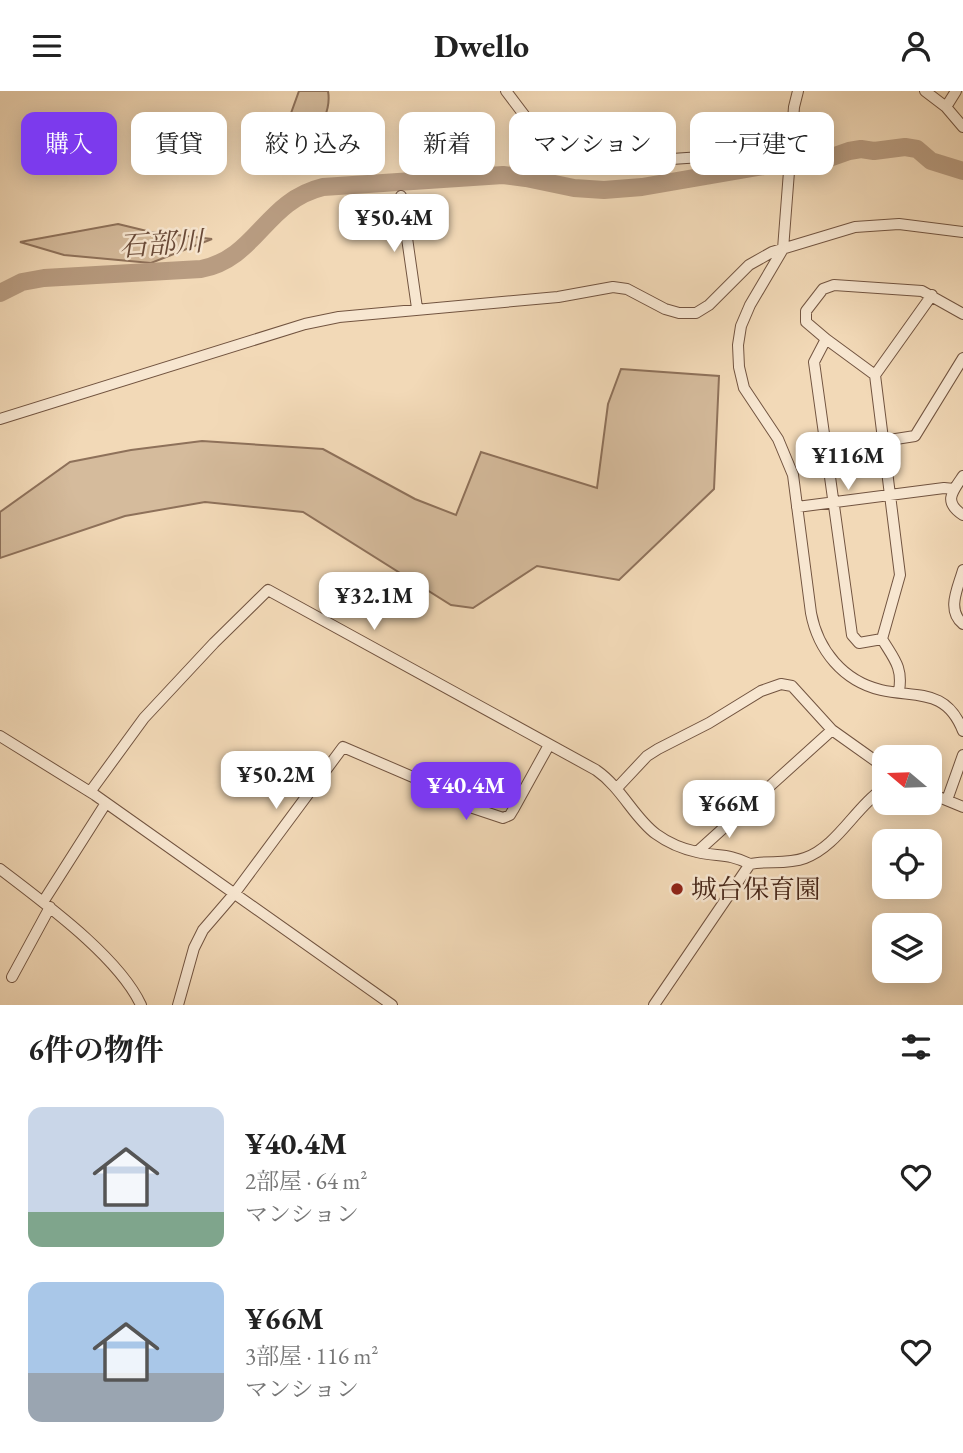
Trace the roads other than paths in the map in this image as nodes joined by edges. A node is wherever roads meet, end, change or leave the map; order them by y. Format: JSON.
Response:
{"nodes":[{"id":1,"x":506,"y":91,"type":"edge"},
{"id":2,"x":798,"y":91,"type":"edge"},
{"id":3,"x":925,"y":91,"type":"edge"},
{"id":4,"x":956,"y":91,"type":"edge"},
{"id":5,"x":946,"y":107,"type":"junction"},
{"id":6,"x":796,"y":112,"type":"edge"},
{"id":7,"x":963,"y":127,"type":"edge"},
{"id":8,"x":690,"y":158,"type":"edge"},
{"id":9,"x":789,"y":175,"type":"edge"},
{"id":10,"x":401,"y":195,"type":"dead end"},
{"id":11,"x":963,"y":232,"type":"edge"},
{"id":12,"x":783,"y":249,"type":"junction"},
{"id":13,"x":932,"y":295,"type":"junction"},
{"id":14,"x":417,"y":308,"type":"junction"},
{"id":15,"x":963,"y":314,"type":"edge"},
{"id":16,"x":826,"y":339,"type":"junction"},
{"id":17,"x":963,"y":358,"type":"edge"},
{"id":18,"x":875,"y":375,"type":"junction"},
{"id":19,"x":0,"y":419,"type":"edge"},
{"id":20,"x":883,"y":441,"type":"junction"},
{"id":21,"x":963,"y":476,"type":"edge"},
{"id":22,"x":954,"y":489,"type":"junction"},
{"id":23,"x":890,"y":496,"type":"junction"},
{"id":24,"x":834,"y":502,"type":"junction"},
{"id":25,"x":797,"y":507,"type":"junction"},
{"id":26,"x":963,"y":515,"type":"edge"},
{"id":27,"x":963,"y":570,"type":"edge"},
{"id":28,"x":963,"y":624,"type":"edge"},
{"id":29,"x":882,"y":639,"type":"junction"},
{"id":30,"x":898,"y":691,"type":"junction"},
{"id":31,"x":832,"y":730,"type":"junction"},
{"id":32,"x":963,"y":731,"type":"edge"},
{"id":33,"x":0,"y":736,"type":"edge"},
{"id":34,"x":550,"y":745,"type":"junction"},
{"id":35,"x":963,"y":755,"type":"edge"},
{"id":36,"x":872,"y":758,"type":"edge"},
{"id":37,"x":617,"y":788,"type":"junction"},
{"id":38,"x":90,"y":792,"type":"junction"},
{"id":39,"x":942,"y":798,"type":"edge"},
{"id":40,"x":872,"y":800,"type":"edge"},
{"id":41,"x":947,"y":800,"type":"junction"},
{"id":42,"x":106,"y":803,"type":"junction"},
{"id":43,"x":963,"y":807,"type":"edge"},
{"id":44,"x":697,"y":852,"type":"junction"},
{"id":45,"x":750,"y":865,"type":"junction"},
{"id":46,"x":0,"y":869,"type":"edge"},
{"id":47,"x":234,"y":894,"type":"junction"},
{"id":48,"x":46,"y":905,"type":"junction"},
{"id":49,"x":12,"y":977,"type":"dead end"},
{"id":50,"x":141,"y":1005,"type":"edge"},
{"id":51,"x":178,"y":1005,"type":"edge"},
{"id":52,"x":391,"y":1005,"type":"edge"},
{"id":53,"x":654,"y":1005,"type":"edge"}],
"edges":[{"from":1,"to":8,"type":"street"},
{"from":2,"to":6,"type":"street"},
{"from":3,"to":5,"type":"street"},
{"from":4,"to":5,"type":"street"},
{"from":5,"to":7,"type":"street"},
{"from":9,"to":12,"type":"street"},
{"from":10,"to":14,"type":"street"},
{"from":11,"to":12,"type":"street"},
{"from":12,"to":14,"type":"street"},
{"from":12,"to":25,"type":"street"},
{"from":13,"to":15,"type":"street"},
{"from":13,"to":16,"type":"street"},
{"from":13,"to":18,"type":"street"},
{"from":14,"to":19,"type":"street"},
{"from":16,"to":18,"type":"street"},
{"from":16,"to":24,"type":"street"},
{"from":17,"to":20,"type":"street"},
{"from":18,"to":20,"type":"street"},
{"from":20,"to":23,"type":"street"},
{"from":21,"to":22,"type":"street"},
{"from":22,"to":23,"type":"street"},
{"from":22,"to":26,"type":"street"},
{"from":23,"to":24,"type":"street"},
{"from":23,"to":29,"type":"street"},
{"from":24,"to":25,"type":"street"},
{"from":24,"to":29,"type":"street"},
{"from":25,"to":30,"type":"street"},
{"from":27,"to":28,"type":"street"},
{"from":29,"to":30,"type":"street"},
{"from":30,"to":32,"type":"street"},
{"from":31,"to":36,"type":"street"},
{"from":31,"to":37,"type":"street"},
{"from":31,"to":44,"type":"street"},
{"from":33,"to":38,"type":"street"},
{"from":34,"to":37,"type":"street"},
{"from":34,"to":38,"type":"street"},
{"from":34,"to":47,"type":"street"},
{"from":35,"to":41,"type":"street"},
{"from":37,"to":44,"type":"street"},
{"from":38,"to":42,"type":"street"},
{"from":39,"to":41,"type":"street"},
{"from":40,"to":45,"type":"street"},
{"from":41,"to":43,"type":"street"},
{"from":42,"to":47,"type":"street"},
{"from":42,"to":48,"type":"street"},
{"from":44,"to":45,"type":"street"},
{"from":45,"to":53,"type":"street"},
{"from":46,"to":48,"type":"street"},
{"from":47,"to":51,"type":"street"},
{"from":47,"to":52,"type":"street"},
{"from":48,"to":49,"type":"street"},
{"from":48,"to":50,"type":"street"}]}
